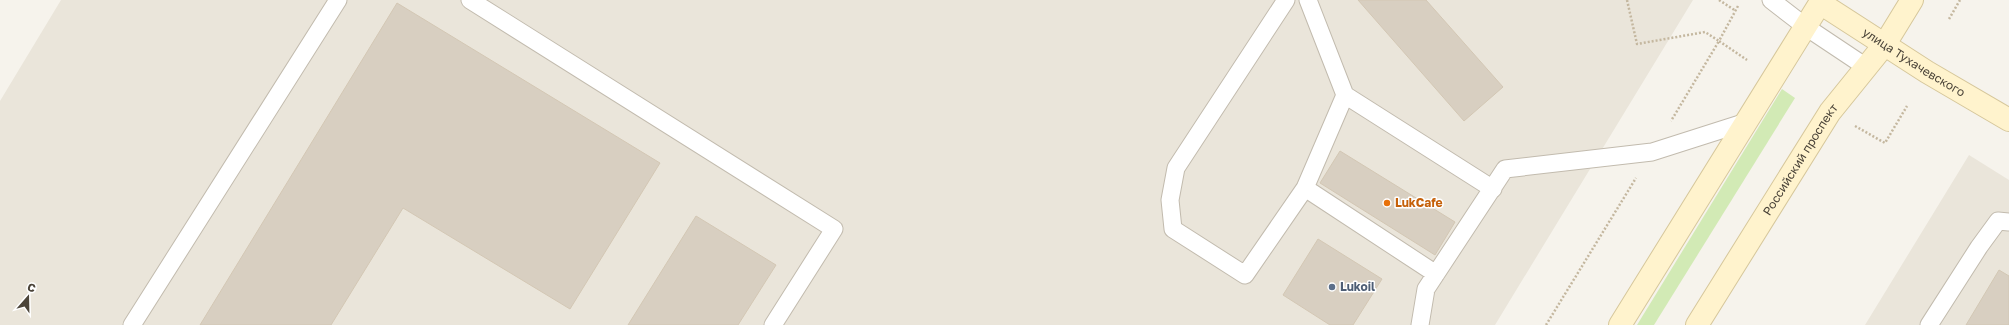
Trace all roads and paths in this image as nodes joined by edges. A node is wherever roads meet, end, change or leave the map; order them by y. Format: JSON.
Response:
{"nodes":[{"id":1,"x":338,"y":0,"type":"edge"},
{"id":2,"x":470,"y":0,"type":"edge"},
{"id":3,"x":1286,"y":0,"type":"edge"},
{"id":4,"x":1308,"y":0,"type":"edge"},
{"id":5,"x":1719,"y":0,"type":"edge"},
{"id":6,"x":1771,"y":0,"type":"edge"},
{"id":7,"x":1912,"y":0,"type":"edge"},
{"id":8,"x":1960,"y":0,"type":"edge"},
{"id":9,"x":1820,"y":1,"type":"edge"},
{"id":10,"x":1738,"y":6,"type":"dead end"},
{"id":11,"x":1736,"y":11,"type":"junction"},
{"id":12,"x":1949,"y":18,"type":"dead end"},
{"id":13,"x":1806,"y":27,"type":"junction"},
{"id":14,"x":1885,"y":44,"type":"junction"},
{"id":15,"x":1747,"y":60,"type":"dead end"},
{"id":16,"x":1866,"y":67,"type":"junction"},
{"id":17,"x":1344,"y":95,"type":"junction"},
{"id":18,"x":1907,"y":106,"type":"dead end"},
{"id":19,"x":2009,"y":120,"type":"edge"},
{"id":20,"x":1746,"y":122,"type":"junction"},
{"id":21,"x":1855,"y":126,"type":"dead end"},
{"id":22,"x":1305,"y":188,"type":"junction"},
{"id":23,"x":1492,"y":189,"type":"junction"},
{"id":24,"x":2009,"y":222,"type":"edge"},
{"id":25,"x":1436,"y":274,"type":"junction"},
{"id":26,"x":132,"y":325,"type":"edge"},
{"id":27,"x":773,"y":325,"type":"edge"},
{"id":28,"x":1420,"y":325,"type":"edge"},
{"id":29,"x":1620,"y":325,"type":"edge"},
{"id":30,"x":1697,"y":325,"type":"edge"},
{"id":31,"x":1929,"y":325,"type":"edge"}],
"edges":[{"from":1,"to":26,"type":"lane"},
{"from":2,"to":27,"type":"lane"},
{"from":3,"to":22,"type":"lane"},
{"from":4,"to":17,"type":"lane"},
{"from":5,"to":11,"type":"path"},
{"from":6,"to":13,"type":"lane"},
{"from":7,"to":14,"type":"main road","name":"Российский проспект"},
{"from":8,"to":12,"type":"path"},
{"from":9,"to":13,"type":"main road"},
{"from":9,"to":14,"type":"main road","name":"улица Тухачевского"},
{"from":10,"to":11,"type":"path"},
{"from":11,"to":15,"type":"path"},
{"from":13,"to":16,"type":"lane"},
{"from":13,"to":20,"type":"main road"},
{"from":14,"to":16,"type":"main road","name":"Российский проспект"},
{"from":14,"to":19,"type":"main road","name":"улица Тухачевского"},
{"from":16,"to":30,"type":"main road","name":"Российский проспект"},
{"from":17,"to":22,"type":"lane"},
{"from":17,"to":23,"type":"lane"},
{"from":18,"to":21,"type":"path"},
{"from":20,"to":23,"type":"lane"},
{"from":20,"to":29,"type":"main road"},
{"from":22,"to":25,"type":"lane"},
{"from":23,"to":25,"type":"lane"},
{"from":24,"to":31,"type":"lane"},
{"from":25,"to":28,"type":"lane"}]}
